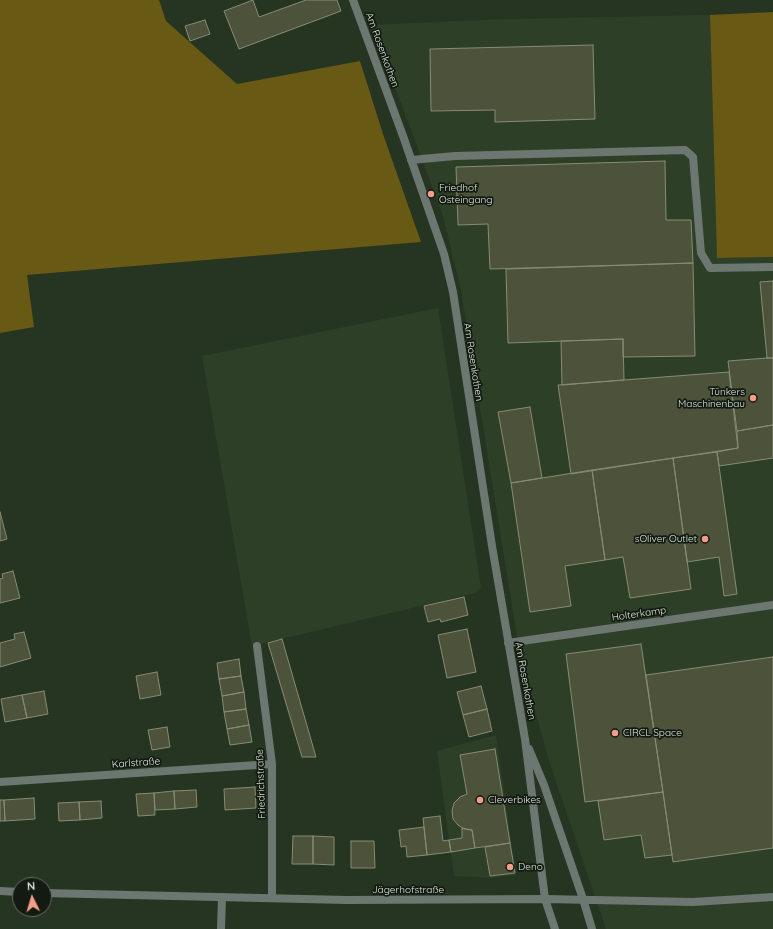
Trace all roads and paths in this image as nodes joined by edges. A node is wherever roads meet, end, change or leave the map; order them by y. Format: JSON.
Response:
{"nodes":[{"id":1,"x":353,"y":0,"type":"edge"},
{"id":2,"x":411,"y":160,"type":"junction"},
{"id":3,"x":773,"y":267,"type":"edge"},
{"id":4,"x":773,"y":605,"type":"edge"},
{"id":5,"x":508,"y":643,"type":"junction"},
{"id":6,"x":257,"y":646,"type":"dead end"},
{"id":7,"x":525,"y":739,"type":"junction"},
{"id":8,"x":272,"y":764,"type":"junction"},
{"id":9,"x":0,"y":782,"type":"edge"},
{"id":10,"x":0,"y":891,"type":"edge"},
{"id":11,"x":12,"y":892,"type":"edge"},
{"id":12,"x":52,"y":892,"type":"edge"},
{"id":13,"x":222,"y":897,"type":"junction"},
{"id":14,"x":773,"y":897,"type":"edge"},
{"id":15,"x":272,"y":898,"type":"junction"},
{"id":16,"x":545,"y":899,"type":"junction"},
{"id":17,"x":583,"y":899,"type":"junction"},
{"id":18,"x":220,"y":929,"type":"edge"},
{"id":19,"x":555,"y":929,"type":"edge"},
{"id":20,"x":592,"y":929,"type":"edge"}],
"edges":[{"from":1,"to":2,"type":"street","name":"Am Rosenkothen"},
{"from":2,"to":3,"type":"street"},
{"from":2,"to":5,"type":"street","name":"Am Rosenkothen"},
{"from":4,"to":5,"type":"street","name":"Holterkamp"},
{"from":5,"to":7,"type":"street","name":"Am Rosenkothen"},
{"from":6,"to":8,"type":"street","name":"Friedrichstraße"},
{"from":7,"to":16,"type":"street","name":"Am Rosenkothen"},
{"from":7,"to":17,"type":"street","name":"Am Rosenkothen"},
{"from":8,"to":9,"type":"street","name":"Karlstraße"},
{"from":8,"to":15,"type":"street","name":"Friedrichstraße"},
{"from":10,"to":11,"type":"street"},
{"from":12,"to":13,"type":"street","name":"Jägerhofstraße"},
{"from":13,"to":15,"type":"street","name":"Jägerhofstraße"},
{"from":13,"to":18,"type":"street"},
{"from":14,"to":17,"type":"street","name":"Jägerhofstraße"},
{"from":15,"to":16,"type":"street","name":"Jägerhofstraße"},
{"from":16,"to":17,"type":"street","name":"Jägerhofstraße"},
{"from":16,"to":19,"type":"street","name":"Am Rosenkothen"},
{"from":17,"to":20,"type":"street","name":"Am Rosenkothen"}]}
